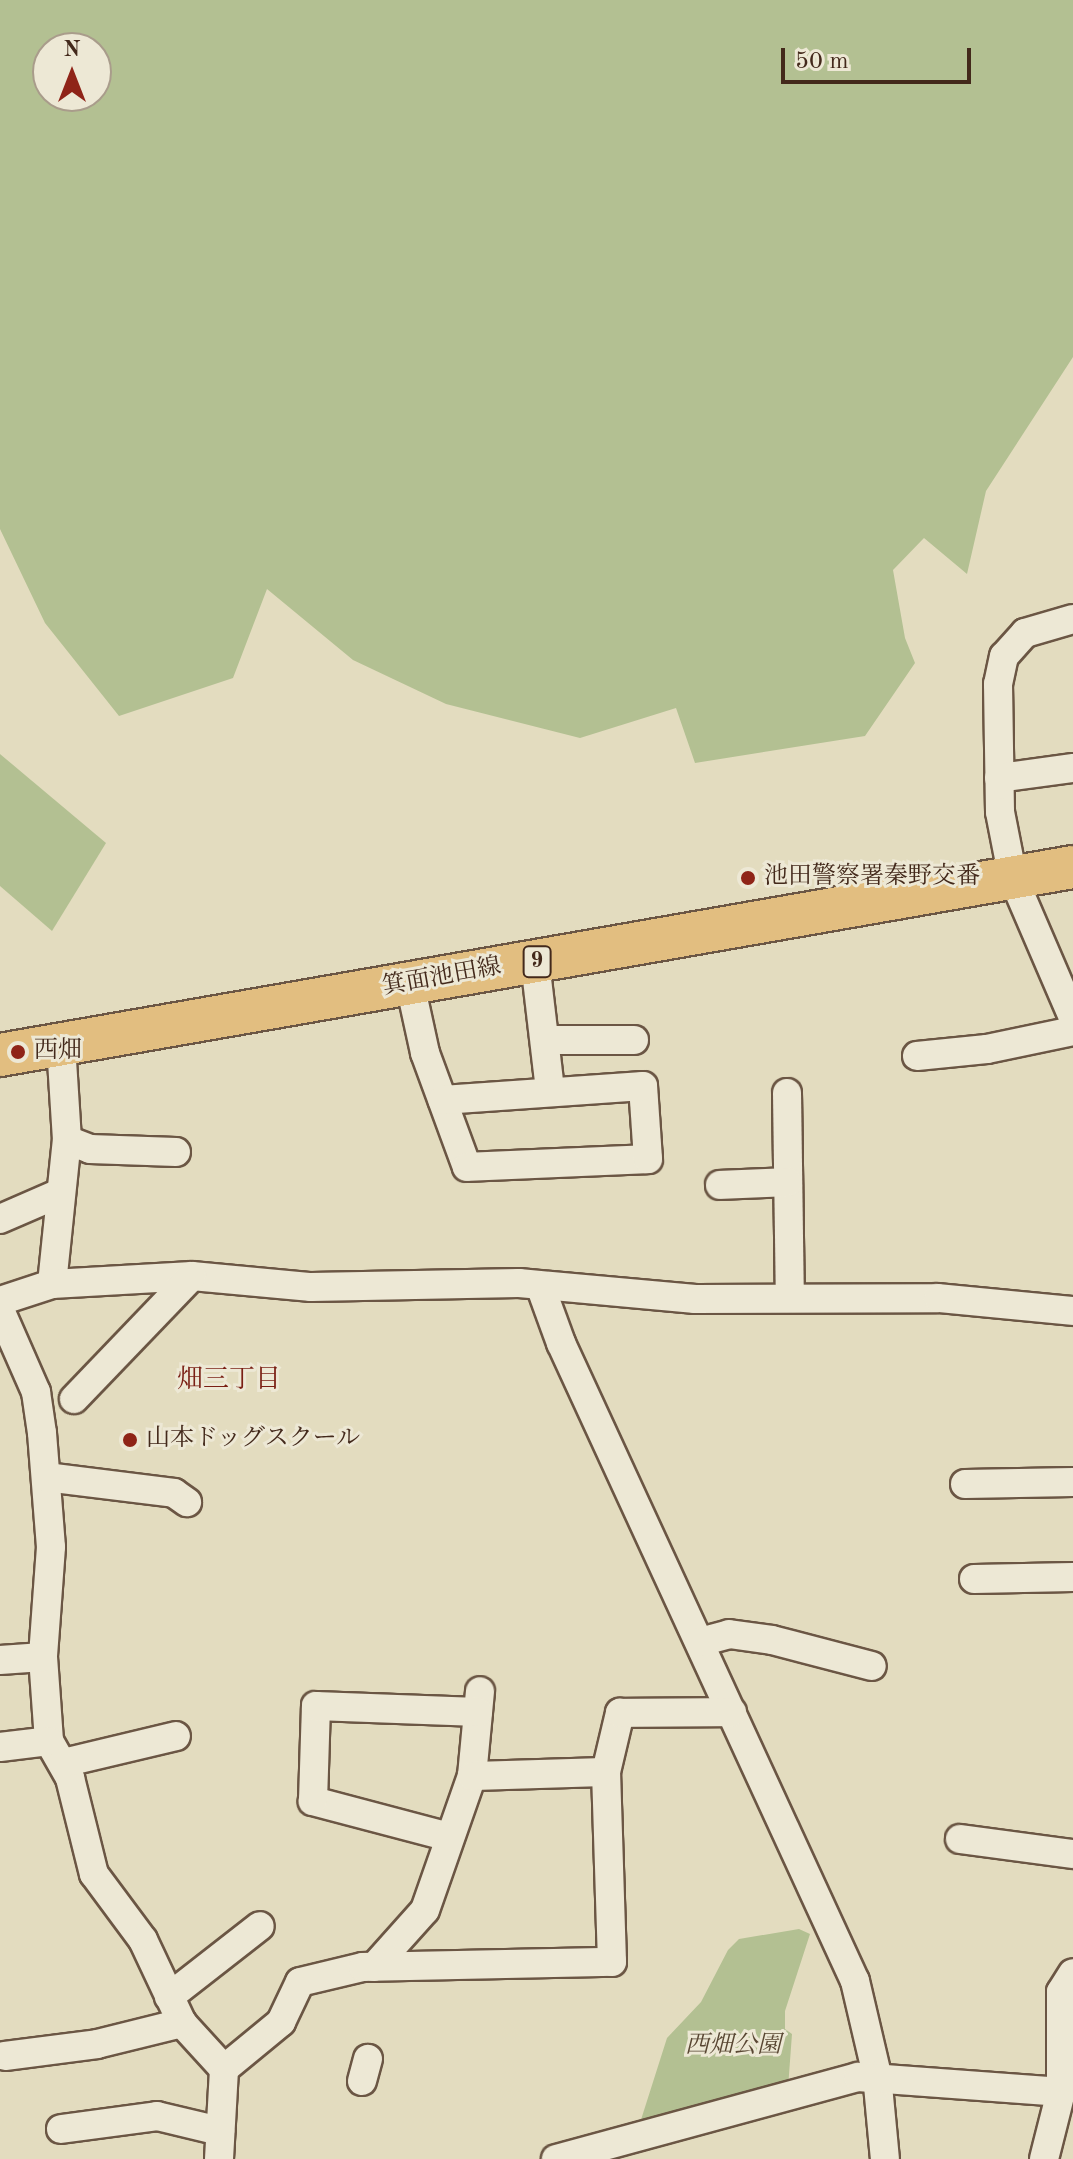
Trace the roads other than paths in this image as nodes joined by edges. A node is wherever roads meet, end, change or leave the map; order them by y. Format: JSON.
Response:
{"nodes":[{"id":1,"x":1073,"y":619,"type":"edge"},
{"id":2,"x":1073,"y":768,"type":"edge"},
{"id":3,"x":999,"y":778,"type":"junction"},
{"id":4,"x":1073,"y":867,"type":"edge"},
{"id":5,"x":1013,"y":878,"type":"junction"},
{"id":6,"x":535,"y":962,"type":"junction"},
{"id":7,"x":410,"y":984,"type":"junction"},
{"id":8,"x":1073,"y":1017,"type":"edge"},
{"id":9,"x":1073,"y":1031,"type":"edge"},
{"id":10,"x":545,"y":1040,"type":"junction"},
{"id":11,"x":634,"y":1040,"type":"dead end"},
{"id":12,"x":61,"y":1044,"type":"junction"},
{"id":13,"x":0,"y":1055,"type":"edge"},
{"id":14,"x":917,"y":1056,"type":"dead end"},
{"id":15,"x":550,"y":1089,"type":"junction"},
{"id":16,"x":787,"y":1093,"type":"dead end"},
{"id":17,"x":442,"y":1100,"type":"junction"},
{"id":18,"x":67,"y":1140,"type":"junction"},
{"id":19,"x":176,"y":1152,"type":"dead end"},
{"id":20,"x":788,"y":1182,"type":"junction"},
{"id":21,"x":720,"y":1185,"type":"dead end"},
{"id":22,"x":60,"y":1193,"type":"junction"},
{"id":23,"x":0,"y":1219,"type":"edge"},
{"id":24,"x":192,"y":1276,"type":"junction"},
{"id":25,"x":52,"y":1284,"type":"junction"},
{"id":26,"x":541,"y":1288,"type":"junction"},
{"id":27,"x":790,"y":1298,"type":"junction"},
{"id":28,"x":0,"y":1301,"type":"edge"},
{"id":29,"x":0,"y":1310,"type":"edge"},
{"id":30,"x":1073,"y":1311,"type":"edge"},
{"id":31,"x":74,"y":1399,"type":"dead end"},
{"id":32,"x":46,"y":1477,"type":"junction"},
{"id":33,"x":1073,"y":1482,"type":"edge"},
{"id":34,"x":965,"y":1484,"type":"dead end"},
{"id":35,"x":187,"y":1502,"type":"dead end"},
{"id":36,"x":1073,"y":1577,"type":"edge"},
{"id":37,"x":974,"y":1579,"type":"dead end"},
{"id":38,"x":700,"y":1642,"type":"junction"},
{"id":39,"x":43,"y":1657,"type":"junction"},
{"id":40,"x":0,"y":1660,"type":"edge"},
{"id":41,"x":872,"y":1666,"type":"dead end"},
{"id":42,"x":732,"y":1712,"type":"junction"},
{"id":43,"x":176,"y":1736,"type":"dead end"},
{"id":44,"x":0,"y":1747,"type":"edge"},
{"id":45,"x":56,"y":1752,"type":"junction"},
{"id":46,"x":606,"y":1772,"type":"junction"},
{"id":47,"x":472,"y":1776,"type":"junction"},
{"id":48,"x":449,"y":1837,"type":"junction"},
{"id":49,"x":960,"y":1839,"type":"dead end"},
{"id":50,"x":1073,"y":1854,"type":"edge"},
{"id":51,"x":260,"y":1926,"type":"dead end"},
{"id":52,"x":374,"y":1967,"type":"junction"},
{"id":53,"x":1073,"y":1973,"type":"edge"},
{"id":54,"x":169,"y":1997,"type":"junction"},
{"id":55,"x":182,"y":2023,"type":"junction"},
{"id":56,"x":5,"y":2056,"type":"dead end"},
{"id":57,"x":224,"y":2069,"type":"junction"},
{"id":58,"x":877,"y":2075,"type":"junction"},
{"id":59,"x":1061,"y":2092,"type":"junction"},
{"id":60,"x":61,"y":2129,"type":"dead end"},
{"id":61,"x":220,"y":2145,"type":"edge"},
{"id":62,"x":556,"y":2159,"type":"edge"},
{"id":63,"x":885,"y":2159,"type":"edge"},
{"id":64,"x":1044,"y":2159,"type":"edge"}],
"edges":[{"from":1,"to":3,"type":"street"},
{"from":2,"to":3,"type":"street"},
{"from":3,"to":5,"type":"street"},
{"from":4,"to":5,"type":"main road","name":"箕面池田線","number":"9"},
{"from":5,"to":6,"type":"main road","name":"箕面池田線","number":"9"},
{"from":5,"to":8,"type":"street"},
{"from":6,"to":7,"type":"main road","name":"箕面池田線","number":"9"},
{"from":6,"to":10,"type":"street"},
{"from":7,"to":12,"type":"main road","name":"箕面池田線","number":"9"},
{"from":7,"to":17,"type":"street"},
{"from":9,"to":14,"type":"street"},
{"from":10,"to":11,"type":"street"},
{"from":10,"to":15,"type":"street"},
{"from":12,"to":13,"type":"main road","name":"箕面池田線","number":"9"},
{"from":12,"to":18,"type":"street"},
{"from":15,"to":17,"type":"street"},
{"from":15,"to":17,"type":"street"},
{"from":16,"to":20,"type":"street"},
{"from":18,"to":19,"type":"street"},
{"from":18,"to":22,"type":"street"},
{"from":20,"to":21,"type":"street"},
{"from":20,"to":27,"type":"street"},
{"from":22,"to":23,"type":"street"},
{"from":22,"to":25,"type":"street"},
{"from":24,"to":25,"type":"street"},
{"from":24,"to":26,"type":"street"},
{"from":24,"to":31,"type":"street"},
{"from":25,"to":28,"type":"street"},
{"from":26,"to":27,"type":"street"},
{"from":26,"to":38,"type":"street"},
{"from":27,"to":30,"type":"street"},
{"from":29,"to":32,"type":"street"},
{"from":32,"to":35,"type":"street"},
{"from":32,"to":39,"type":"street"},
{"from":33,"to":34,"type":"street"},
{"from":36,"to":37,"type":"street"},
{"from":38,"to":41,"type":"street"},
{"from":38,"to":42,"type":"street"},
{"from":39,"to":40,"type":"street"},
{"from":39,"to":45,"type":"street"},
{"from":42,"to":46,"type":"street"},
{"from":42,"to":58,"type":"street"},
{"from":43,"to":45,"type":"street"},
{"from":44,"to":45,"type":"street"},
{"from":45,"to":54,"type":"street"},
{"from":46,"to":47,"type":"street"},
{"from":46,"to":52,"type":"street"},
{"from":47,"to":48,"type":"street"},
{"from":47,"to":48,"type":"street"},
{"from":48,"to":52,"type":"street"},
{"from":49,"to":50,"type":"street"},
{"from":51,"to":54,"type":"street"},
{"from":52,"to":57,"type":"street"},
{"from":53,"to":59,"type":"street"},
{"from":54,"to":55,"type":"street"},
{"from":55,"to":56,"type":"street"},
{"from":55,"to":57,"type":"street"},
{"from":57,"to":61,"type":"street"},
{"from":58,"to":59,"type":"street"},
{"from":58,"to":62,"type":"street"},
{"from":58,"to":63,"type":"street"},
{"from":59,"to":64,"type":"street"},
{"from":60,"to":61,"type":"street"}]}
